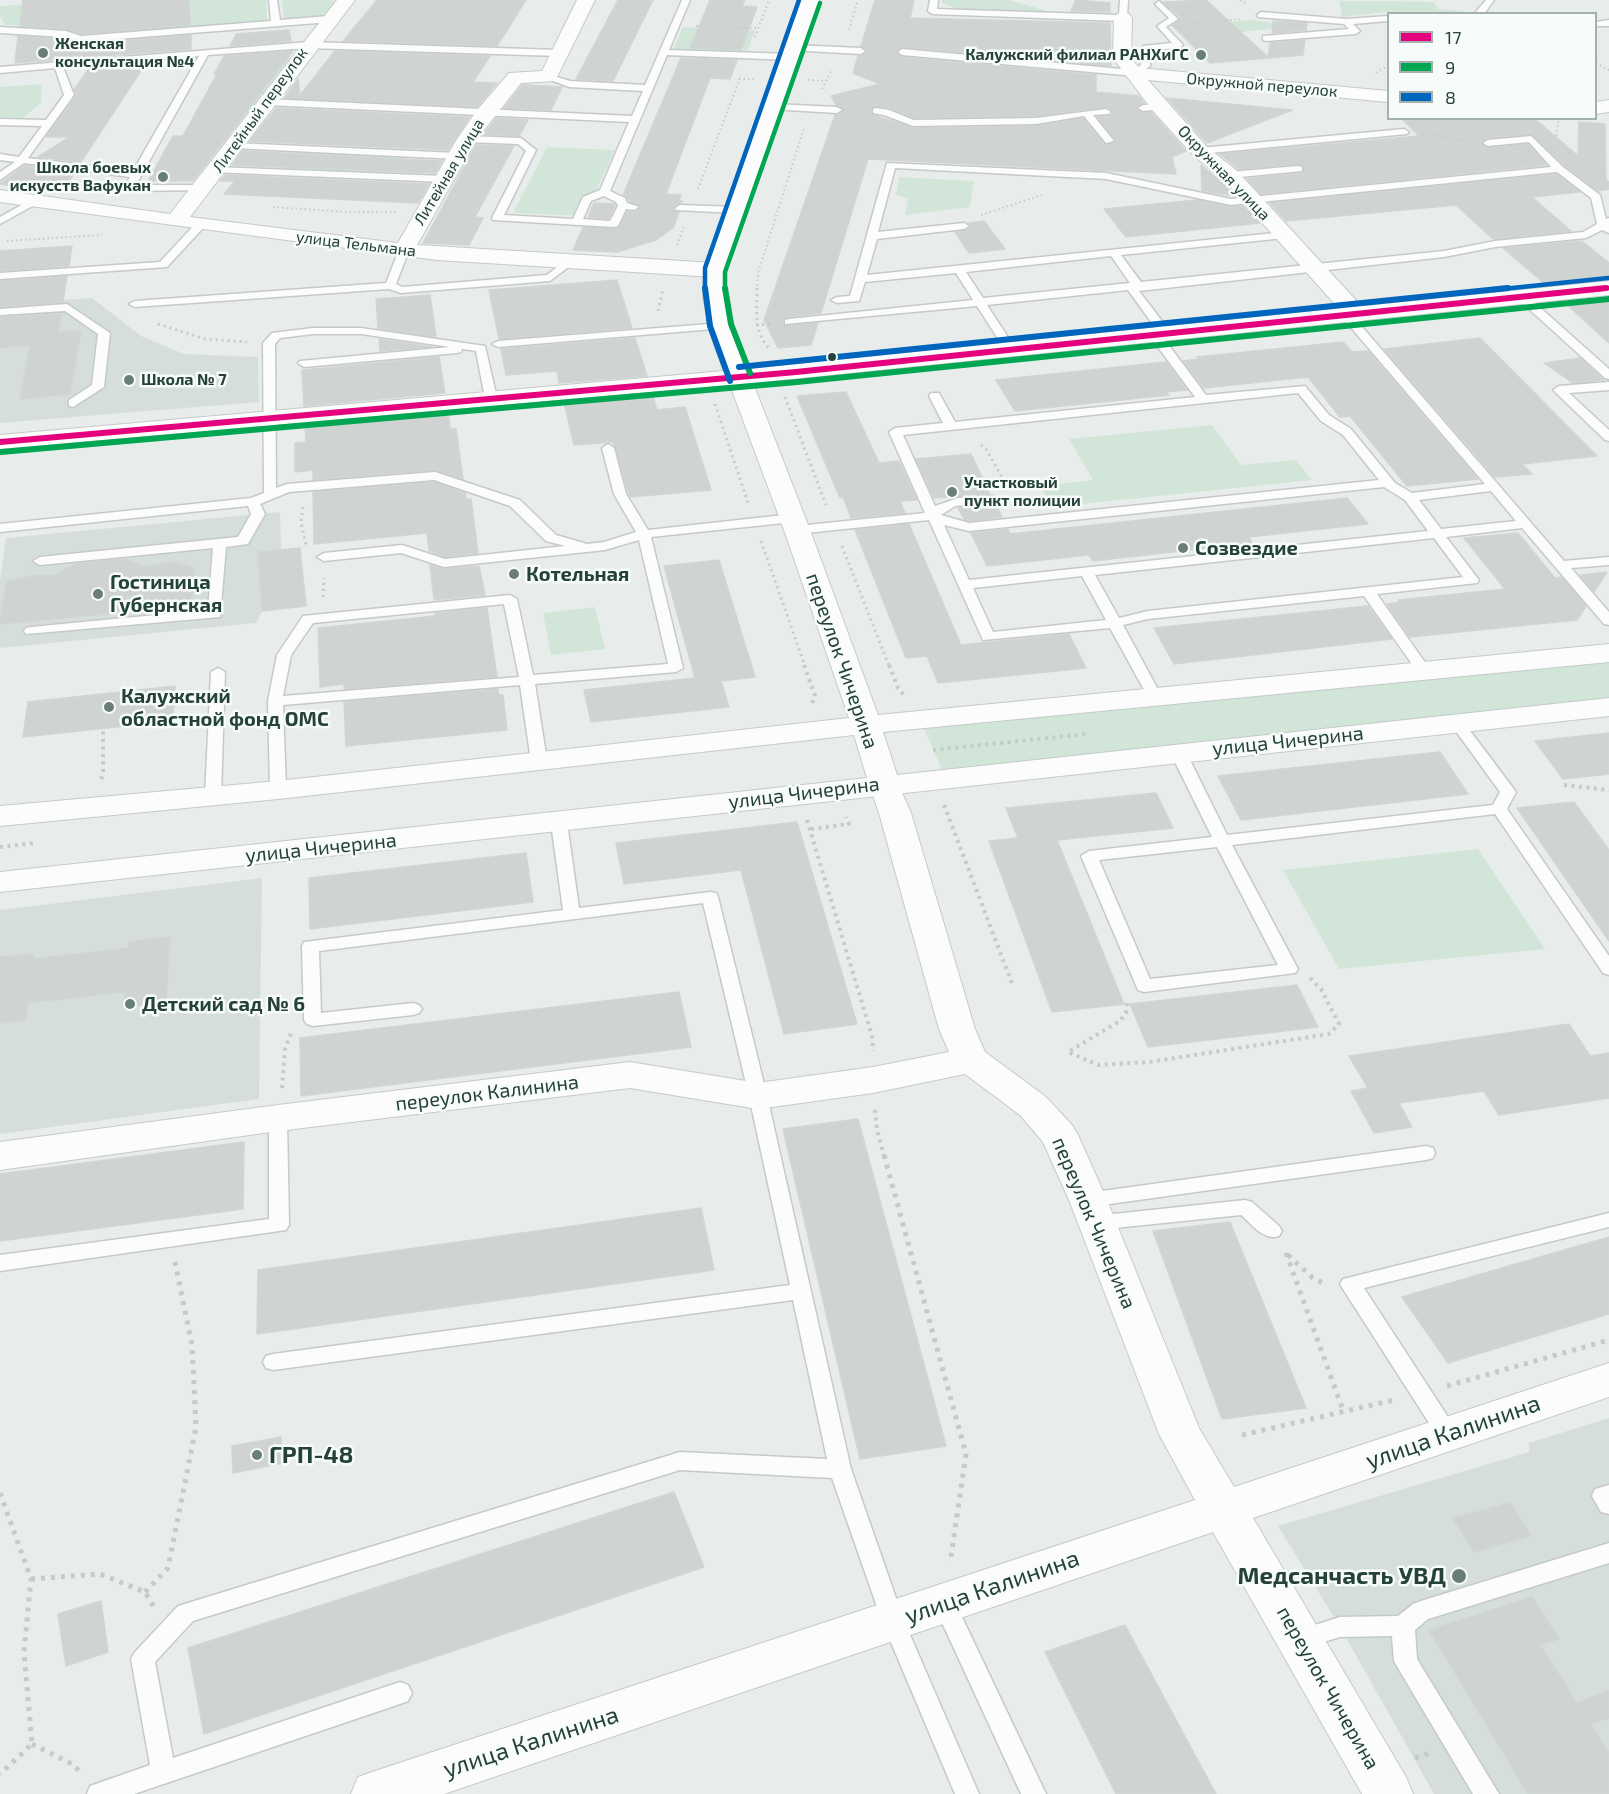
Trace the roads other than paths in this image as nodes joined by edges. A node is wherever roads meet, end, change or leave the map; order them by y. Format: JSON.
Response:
{"nodes":[{"id":1,"x":273,"y":0,"type":"edge"},
{"id":2,"x":346,"y":0,"type":"edge"},
{"id":3,"x":586,"y":0,"type":"edge"},
{"id":4,"x":686,"y":0,"type":"edge"},
{"id":5,"x":810,"y":0,"type":"edge"},
{"id":6,"x":934,"y":0,"type":"edge"},
{"id":7,"x":1481,"y":0,"type":"edge"},
{"id":8,"x":1490,"y":0,"type":"edge"},
{"id":9,"x":1159,"y":4,"type":"dead end"},
{"id":10,"x":1123,"y":9,"type":"edge"},
{"id":11,"x":1481,"y":12,"type":"edge"},
{"id":12,"x":1261,"y":15,"type":"road end"},
{"id":13,"x":329,"y":19,"type":"junction"},
{"id":14,"x":1387,"y":19,"type":"edge"},
{"id":15,"x":1346,"y":22,"type":"junction"},
{"id":16,"x":276,"y":23,"type":"junction"},
{"id":17,"x":0,"y":30,"type":"edge"},
{"id":18,"x":1266,"y":38,"type":"dead end"},
{"id":19,"x":308,"y":45,"type":"junction"},
{"id":20,"x":861,"y":51,"type":"dead end"},
{"id":21,"x":664,"y":52,"type":"junction"},
{"id":22,"x":902,"y":52,"type":"dead end"},
{"id":23,"x":205,"y":53,"type":"junction"},
{"id":24,"x":560,"y":53,"type":"junction"},
{"id":25,"x":791,"y":53,"type":"junction"},
{"id":26,"x":58,"y":65,"type":"junction"},
{"id":27,"x":0,"y":70,"type":"edge"},
{"id":28,"x":1135,"y":72,"type":"junction"},
{"id":29,"x":548,"y":76,"type":"junction"},
{"id":30,"x":648,"y":88,"type":"junction"},
{"id":31,"x":1387,"y":96,"type":"edge"},
{"id":32,"x":267,"y":102,"type":"junction"},
{"id":33,"x":774,"y":107,"type":"junction"},
{"id":34,"x":837,"y":110,"type":"dead end"},
{"id":35,"x":876,"y":111,"type":"dead end"},
{"id":36,"x":1106,"y":111,"type":"dead end"},
{"id":37,"x":485,"y":113,"type":"junction"},
{"id":38,"x":1086,"y":114,"type":"junction"},
{"id":39,"x":635,"y":119,"type":"junction"},
{"id":40,"x":0,"y":122,"type":"edge"},
{"id":41,"x":49,"y":123,"type":"junction"},
{"id":42,"x":1404,"y":132,"type":"road end"},
{"id":43,"x":467,"y":139,"type":"junction"},
{"id":44,"x":1108,"y":141,"type":"dead end"},
{"id":45,"x":1488,"y":143,"type":"road end"},
{"id":46,"x":235,"y":146,"type":"junction"},
{"id":47,"x":1200,"y":151,"type":"junction"},
{"id":48,"x":457,"y":156,"type":"junction"},
{"id":49,"x":0,"y":157,"type":"edge"},
{"id":50,"x":22,"y":160,"type":"junction"},
{"id":51,"x":1298,"y":169,"type":"dead end"},
{"id":52,"x":1560,"y":169,"type":"junction"},
{"id":53,"x":216,"y":170,"type":"junction"},
{"id":54,"x":137,"y":175,"type":"junction"},
{"id":55,"x":1230,"y":175,"type":"junction"},
{"id":56,"x":0,"y":177,"type":"edge"},
{"id":57,"x":444,"y":179,"type":"junction"},
{"id":58,"x":202,"y":188,"type":"junction"},
{"id":59,"x":604,"y":192,"type":"junction"},
{"id":60,"x":0,"y":196,"type":"edge"},
{"id":61,"x":1609,"y":196,"type":"edge"},
{"id":62,"x":1596,"y":197,"type":"junction"},
{"id":63,"x":1251,"y":200,"type":"junction"},
{"id":64,"x":34,"y":201,"type":"junction"},
{"id":65,"x":686,"y":208,"type":"road end"},
{"id":66,"x":735,"y":210,"type":"junction"},
{"id":67,"x":0,"y":221,"type":"edge"},
{"id":68,"x":175,"y":221,"type":"junction"},
{"id":69,"x":577,"y":222,"type":"junction"},
{"id":70,"x":201,"y":224,"type":"junction"},
{"id":71,"x":1607,"y":225,"type":"edge"},
{"id":72,"x":964,"y":226,"type":"road end"},
{"id":73,"x":1284,"y":235,"type":"junction"},
{"id":74,"x":872,"y":236,"type":"junction"},
{"id":75,"x":404,"y":250,"type":"junction"},
{"id":76,"x":1114,"y":253,"type":"junction"},
{"id":77,"x":570,"y":262,"type":"junction"},
{"id":78,"x":1313,"y":267,"type":"junction"},
{"id":79,"x":959,"y":269,"type":"junction"},
{"id":80,"x":715,"y":270,"type":"junction"},
{"id":81,"x":0,"y":276,"type":"edge"},
{"id":82,"x":860,"y":279,"type":"junction"},
{"id":83,"x":390,"y":286,"type":"junction"},
{"id":84,"x":1134,"y":286,"type":"junction"},
{"id":85,"x":1609,"y":288,"type":"edge"},
{"id":86,"x":1522,"y":297,"type":"junction"},
{"id":87,"x":837,"y":300,"type":"dead end"},
{"id":88,"x":980,"y":302,"type":"junction"},
{"id":89,"x":135,"y":304,"type":"road end"},
{"id":90,"x":0,"y":312,"type":"edge"},
{"id":91,"x":1352,"y":315,"type":"junction"},
{"id":92,"x":789,"y":322,"type":"dead end"},
{"id":93,"x":722,"y":326,"type":"junction"},
{"id":94,"x":1161,"y":335,"type":"junction"},
{"id":95,"x":498,"y":344,"type":"dead end"},
{"id":96,"x":481,"y":348,"type":"junction"},
{"id":97,"x":1011,"y":351,"type":"junction"},
{"id":98,"x":304,"y":363,"type":"dead end"},
{"id":99,"x":1609,"y":375,"type":"edge"},
{"id":100,"x":740,"y":377,"type":"junction"},
{"id":101,"x":1609,"y":386,"type":"edge"},
{"id":102,"x":935,"y":396,"type":"dead end"},
{"id":103,"x":491,"y":398,"type":"junction"},
{"id":104,"x":1203,"y":399,"type":"junction"},
{"id":105,"x":73,"y":403,"type":"dead end"},
{"id":106,"x":270,"y":418,"type":"junction"},
{"id":107,"x":951,"y":426,"type":"junction"},
{"id":108,"x":1609,"y":437,"type":"edge"},
{"id":109,"x":0,"y":442,"type":"edge"},
{"id":110,"x":608,"y":448,"type":"dead end"},
{"id":111,"x":1388,"y":483,"type":"junction"},
{"id":112,"x":1495,"y":488,"type":"junction"},
{"id":113,"x":270,"y":496,"type":"junction"},
{"id":114,"x":1410,"y":497,"type":"junction"},
{"id":115,"x":988,"y":499,"type":"dead end"},
{"id":116,"x":253,"y":502,"type":"junction"},
{"id":117,"x":933,"y":516,"type":"junction"},
{"id":118,"x":795,"y":524,"type":"junction"},
{"id":119,"x":1526,"y":524,"type":"junction"},
{"id":120,"x":0,"y":528,"type":"edge"},
{"id":121,"x":1437,"y":533,"type":"junction"},
{"id":122,"x":644,"y":534,"type":"junction"},
{"id":123,"x":220,"y":543,"type":"junction"},
{"id":124,"x":587,"y":548,"type":"junction"},
{"id":125,"x":324,"y":557,"type":"dead end"},
{"id":126,"x":40,"y":561,"type":"dead end"},
{"id":127,"x":1609,"y":561,"type":"edge"},
{"id":128,"x":1562,"y":565,"type":"junction"},
{"id":129,"x":1086,"y":571,"type":"junction"},
{"id":130,"x":964,"y":585,"type":"junction"},
{"id":131,"x":1368,"y":591,"type":"junction"},
{"id":132,"x":1609,"y":621,"type":"edge"},
{"id":133,"x":1114,"y":623,"type":"junction"},
{"id":134,"x":31,"y":631,"type":"dead end"},
{"id":135,"x":1609,"y":653,"type":"edge"},
{"id":136,"x":1424,"y":671,"type":"junction"},
{"id":137,"x":218,"y":672,"type":"dead end"},
{"id":138,"x":527,"y":681,"type":"junction"},
{"id":139,"x":1155,"y":697,"type":"junction"},
{"id":140,"x":275,"y":701,"type":"junction"},
{"id":141,"x":1609,"y":707,"type":"edge"},
{"id":142,"x":1457,"y":723,"type":"junction"},
{"id":143,"x":865,"y":725,"type":"junction"},
{"id":144,"x":1178,"y":752,"type":"junction"},
{"id":145,"x":539,"y":761,"type":"junction"},
{"id":146,"x":884,"y":784,"type":"junction"},
{"id":147,"x":278,"y":790,"type":"junction"},
{"id":148,"x":213,"y":796,"type":"junction"},
{"id":149,"x":1499,"y":809,"type":"junction"},
{"id":150,"x":0,"y":816,"type":"edge"},
{"id":151,"x":558,"y":823,"type":"junction"},
{"id":152,"x":1222,"y":841,"type":"junction"},
{"id":153,"x":0,"y":882,"type":"edge"},
{"id":154,"x":572,"y":914,"type":"junction"},
{"id":155,"x":1609,"y":969,"type":"edge"},
{"id":156,"x":413,"y":1008,"type":"dead end"},
{"id":157,"x":971,"y":1059,"type":"junction"},
{"id":158,"x":758,"y":1096,"type":"junction"},
{"id":159,"x":278,"y":1118,"type":"junction"},
{"id":160,"x":1426,"y":1153,"type":"dead end"},
{"id":161,"x":0,"y":1156,"type":"edge"},
{"id":162,"x":1092,"y":1212,"type":"junction"},
{"id":163,"x":1609,"y":1220,"type":"edge"},
{"id":164,"x":1272,"y":1231,"type":"road end"},
{"id":165,"x":0,"y":1263,"type":"edge"},
{"id":166,"x":801,"y":1292,"type":"junction"},
{"id":167,"x":273,"y":1362,"type":"dead end"},
{"id":168,"x":1609,"y":1380,"type":"edge"},
{"id":169,"x":1448,"y":1434,"type":"junction"},
{"id":170,"x":840,"y":1469,"type":"junction"},
{"id":171,"x":1609,"y":1494,"type":"edge"},
{"id":172,"x":1609,"y":1505,"type":"edge"},
{"id":173,"x":1224,"y":1509,"type":"junction"},
{"id":174,"x":1609,"y":1553,"type":"edge"},
{"id":175,"x":944,"y":1603,"type":"junction"},
{"id":176,"x":893,"y":1621,"type":"junction"},
{"id":177,"x":1404,"y":1626,"type":"junction"},
{"id":178,"x":1300,"y":1639,"type":"junction"},
{"id":179,"x":400,"y":1693,"type":"dead end"},
{"id":180,"x":163,"y":1772,"type":"junction"},
{"id":181,"x":93,"y":1787,"type":"edge"},
{"id":182,"x":375,"y":1794,"type":"edge"},
{"id":183,"x":968,"y":1794,"type":"edge"},
{"id":184,"x":1034,"y":1794,"type":"edge"},
{"id":185,"x":1389,"y":1794,"type":"edge"},
{"id":186,"x":1487,"y":1794,"type":"edge"}],
"edges":[{"from":1,"to":16,"type":"lane"},
{"from":2,"to":13,"type":"street","name":"Литейный переулок"},
{"from":3,"to":24,"type":"street"},
{"from":4,"to":21,"type":"lane"},
{"from":5,"to":25,"type":"street","name":"переулок Чичерина"},
{"from":6,"to":10,"type":"lane"},
{"from":7,"to":8,"type":"lane"},
{"from":8,"to":11,"type":"lane"},
{"from":9,"to":28,"type":"lane"},
{"from":10,"to":28,"type":"street","name":"Окружная улица"},
{"from":12,"to":15,"type":"lane"},
{"from":13,"to":16,"type":"lane"},
{"from":13,"to":19,"type":"street","name":"Литейный переулок"},
{"from":14,"to":15,"type":"lane"},
{"from":15,"to":18,"type":"lane"},
{"from":16,"to":17,"type":"lane"},
{"from":19,"to":23,"type":"lane"},
{"from":19,"to":24,"type":"lane"},
{"from":19,"to":32,"type":"street","name":"Литейный переулок"},
{"from":20,"to":25,"type":"lane"},
{"from":21,"to":25,"type":"lane"},
{"from":21,"to":30,"type":"lane"},
{"from":22,"to":28,"type":"lane"},
{"from":23,"to":26,"type":"lane"},
{"from":23,"to":54,"type":"lane"},
{"from":24,"to":29,"type":"street"},
{"from":25,"to":33,"type":"street","name":"переулок Чичерина"},
{"from":26,"to":27,"type":"lane"},
{"from":26,"to":41,"type":"lane"},
{"from":28,"to":31,"type":"street","name":"Окружной переулок"},
{"from":28,"to":47,"type":"street","name":"Окружная улица"},
{"from":29,"to":30,"type":"lane"},
{"from":29,"to":37,"type":"street","name":"Литейная улица"},
{"from":30,"to":39,"type":"lane"},
{"from":32,"to":37,"type":"lane"},
{"from":32,"to":46,"type":"street","name":"Литейный переулок"},
{"from":33,"to":34,"type":"lane"},
{"from":33,"to":66,"type":"street","name":"переулок Чичерина"},
{"from":35,"to":38,"type":"lane"},
{"from":36,"to":38,"type":"lane"},
{"from":37,"to":39,"type":"lane"},
{"from":37,"to":43,"type":"street","name":"Литейная улица"},
{"from":38,"to":44,"type":"lane"},
{"from":39,"to":59,"type":"lane"},
{"from":40,"to":41,"type":"lane"},
{"from":41,"to":50,"type":"lane"},
{"from":42,"to":47,"type":"lane"},
{"from":43,"to":48,"type":"street","name":"Литейная улица"},
{"from":43,"to":69,"type":"lane"},
{"from":45,"to":52,"type":"lane"},
{"from":46,"to":48,"type":"lane"},
{"from":46,"to":53,"type":"street","name":"Литейный переулок"},
{"from":47,"to":55,"type":"street","name":"Окружная улица"},
{"from":48,"to":57,"type":"street","name":"Литейная улица"},
{"from":49,"to":50,"type":"lane"},
{"from":50,"to":54,"type":"lane"},
{"from":50,"to":56,"type":"lane"},
{"from":51,"to":55,"type":"lane"},
{"from":52,"to":62,"type":"lane"},
{"from":52,"to":63,"type":"lane"},
{"from":53,"to":57,"type":"lane"},
{"from":53,"to":58,"type":"street","name":"Литейный переулок"},
{"from":54,"to":58,"type":"lane"},
{"from":55,"to":63,"type":"street","name":"Окружная улица"},
{"from":57,"to":75,"type":"street","name":"Литейная улица"},
{"from":58,"to":68,"type":"street","name":"Литейный переулок"},
{"from":59,"to":69,"type":"lane"},
{"from":59,"to":69,"type":"lane"},
{"from":60,"to":64,"type":"street","name":"улица Тельмана"},
{"from":61,"to":62,"type":"lane"},
{"from":62,"to":71,"type":"lane"},
{"from":63,"to":73,"type":"street","name":"Окружная улица"},
{"from":63,"to":74,"type":"lane"},
{"from":64,"to":67,"type":"lane"},
{"from":64,"to":68,"type":"street","name":"улица Тельмана"},
{"from":65,"to":66,"type":"lane"},
{"from":66,"to":80,"type":"street","name":"переулок Чичерина"},
{"from":68,"to":70,"type":"street","name":"улица Тельмана"},
{"from":70,"to":75,"type":"street","name":"улица Тельмана"},
{"from":70,"to":81,"type":"lane"},
{"from":71,"to":78,"type":"lane"},
{"from":72,"to":74,"type":"lane"},
{"from":73,"to":76,"type":"lane"},
{"from":73,"to":78,"type":"street","name":"Окружная улица"},
{"from":74,"to":82,"type":"lane"},
{"from":75,"to":77,"type":"street","name":"улица Тельмана"},
{"from":75,"to":83,"type":"lane"},
{"from":76,"to":79,"type":"lane"},
{"from":76,"to":84,"type":"lane"},
{"from":77,"to":80,"type":"street","name":"улица Тельмана"},
{"from":77,"to":83,"type":"lane"},
{"from":78,"to":84,"type":"lane"},
{"from":78,"to":91,"type":"street","name":"Окружная улица"},
{"from":79,"to":82,"type":"lane"},
{"from":79,"to":88,"type":"lane"},
{"from":80,"to":93,"type":"street","name":"переулок Чичерина"},
{"from":82,"to":87,"type":"lane"},
{"from":83,"to":89,"type":"lane"},
{"from":84,"to":88,"type":"lane"},
{"from":84,"to":94,"type":"lane"},
{"from":85,"to":86,"type":"street"},
{"from":86,"to":91,"type":"street"},
{"from":86,"to":99,"type":"lane"},
{"from":88,"to":92,"type":"lane"},
{"from":88,"to":97,"type":"lane"},
{"from":90,"to":105,"type":"lane"},
{"from":91,"to":94,"type":"street"},
{"from":91,"to":112,"type":"lane"},
{"from":93,"to":95,"type":"lane"},
{"from":93,"to":100,"type":"street","name":"переулок Чичерина"},
{"from":94,"to":97,"type":"street"},
{"from":94,"to":104,"type":"lane"},
{"from":96,"to":98,"type":"lane"},
{"from":96,"to":103,"type":"lane"},
{"from":96,"to":106,"type":"lane"},
{"from":97,"to":100,"type":"street"},
{"from":100,"to":103,"type":"street"},
{"from":100,"to":118,"type":"street","name":"переулок Чичерина"},
{"from":101,"to":108,"type":"lane"},
{"from":102,"to":107,"type":"lane"},
{"from":103,"to":106,"type":"street"},
{"from":104,"to":107,"type":"lane"},
{"from":104,"to":111,"type":"lane"},
{"from":106,"to":109,"type":"street"},
{"from":106,"to":113,"type":"lane"},
{"from":107,"to":117,"type":"lane"},
{"from":110,"to":122,"type":"lane"},
{"from":111,"to":114,"type":"lane"},
{"from":111,"to":117,"type":"lane"},
{"from":112,"to":114,"type":"lane"},
{"from":112,"to":119,"type":"lane"},
{"from":113,"to":116,"type":"lane"},
{"from":113,"to":124,"type":"lane"},
{"from":114,"to":121,"type":"lane"},
{"from":115,"to":117,"type":"lane"},
{"from":116,"to":120,"type":"lane"},
{"from":116,"to":123,"type":"lane"},
{"from":117,"to":118,"type":"lane"},
{"from":117,"to":130,"type":"lane"},
{"from":118,"to":122,"type":"lane"},
{"from":118,"to":143,"type":"street","name":"переулок Чичерина"},
{"from":119,"to":121,"type":"lane"},
{"from":119,"to":128,"type":"lane"},
{"from":121,"to":129,"type":"lane"},
{"from":121,"to":131,"type":"lane"},
{"from":122,"to":124,"type":"lane"},
{"from":122,"to":138,"type":"lane"},
{"from":123,"to":126,"type":"lane"},
{"from":123,"to":134,"type":"lane"},
{"from":124,"to":125,"type":"lane"},
{"from":127,"to":128,"type":"lane"},
{"from":128,"to":132,"type":"lane"},
{"from":129,"to":130,"type":"lane"},
{"from":129,"to":133,"type":"lane"},
{"from":130,"to":133,"type":"lane"},
{"from":131,"to":133,"type":"lane"},
{"from":131,"to":136,"type":"lane"},
{"from":133,"to":139,"type":"lane"},
{"from":135,"to":136,"type":"street"},
{"from":136,"to":139,"type":"street"},
{"from":137,"to":148,"type":"lane"},
{"from":138,"to":140,"type":"lane"},
{"from":138,"to":140,"type":"lane"},
{"from":138,"to":145,"type":"lane"},
{"from":139,"to":143,"type":"street"},
{"from":140,"to":147,"type":"lane"},
{"from":141,"to":142,"type":"street","name":"улица Чичерина"},
{"from":142,"to":144,"type":"street","name":"улица Чичерина"},
{"from":142,"to":149,"type":"lane"},
{"from":143,"to":145,"type":"street"},
{"from":143,"to":146,"type":"street","name":"переулок Чичерина"},
{"from":144,"to":146,"type":"street","name":"улица Чичерина"},
{"from":144,"to":152,"type":"lane"},
{"from":145,"to":147,"type":"street"},
{"from":146,"to":151,"type":"street","name":"улица Чичерина"},
{"from":146,"to":157,"type":"street","name":"переулок Чичерина"},
{"from":147,"to":148,"type":"street"},
{"from":148,"to":150,"type":"street"},
{"from":149,"to":152,"type":"lane"},
{"from":149,"to":155,"type":"lane"},
{"from":151,"to":153,"type":"street","name":"улица Чичерина"},
{"from":151,"to":154,"type":"lane"},
{"from":152,"to":152,"type":"lane"},
{"from":154,"to":156,"type":"lane"},
{"from":154,"to":158,"type":"lane"},
{"from":157,"to":158,"type":"street","name":"переулок Калинина"},
{"from":157,"to":162,"type":"street","name":"переулок Чичерина"},
{"from":158,"to":159,"type":"street","name":"переулок Калинина"},
{"from":158,"to":166,"type":"lane"},
{"from":159,"to":161,"type":"street","name":"переулок Калинина"},
{"from":159,"to":165,"type":"lane"},
{"from":160,"to":162,"type":"lane"},
{"from":162,"to":164,"type":"lane"},
{"from":162,"to":173,"type":"street","name":"переулок Чичерина"},
{"from":163,"to":169,"type":"lane"},
{"from":166,"to":167,"type":"lane"},
{"from":166,"to":170,"type":"lane"},
{"from":168,"to":169,"type":"street","name":"улица Калинина"},
{"from":169,"to":173,"type":"street","name":"улица Калинина"},
{"from":170,"to":176,"type":"lane"},
{"from":170,"to":180,"type":"lane"},
{"from":171,"to":172,"type":"lane"},
{"from":173,"to":175,"type":"street","name":"улица Калинина"},
{"from":173,"to":178,"type":"street","name":"переулок Чичерина"},
{"from":174,"to":177,"type":"lane"},
{"from":175,"to":176,"type":"street","name":"улица Калинина"},
{"from":175,"to":184,"type":"lane"},
{"from":176,"to":182,"type":"street","name":"улица Калинина"},
{"from":176,"to":183,"type":"lane"},
{"from":177,"to":178,"type":"lane"},
{"from":177,"to":186,"type":"lane"},
{"from":178,"to":185,"type":"street","name":"переулок Чичерина"},
{"from":179,"to":180,"type":"lane"},
{"from":180,"to":181,"type":"lane"}]}
